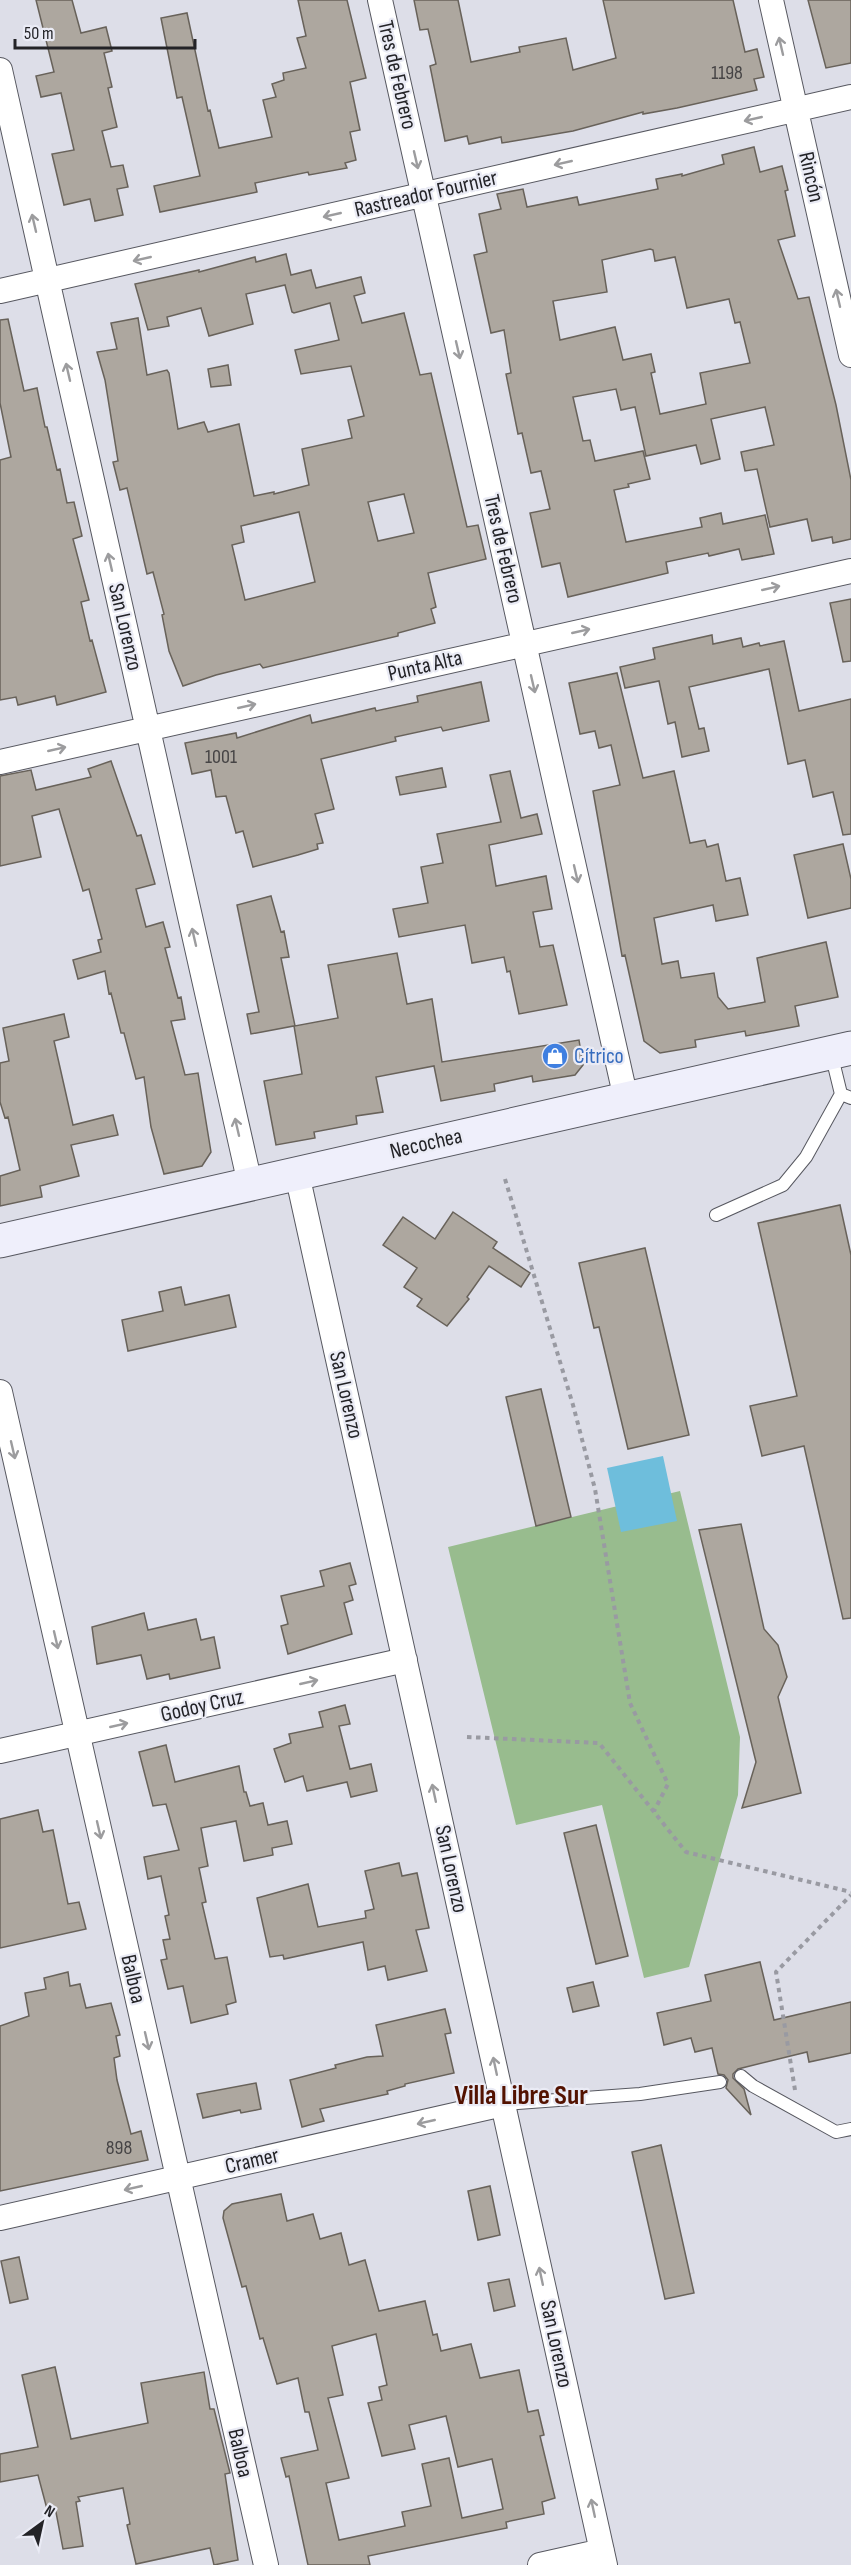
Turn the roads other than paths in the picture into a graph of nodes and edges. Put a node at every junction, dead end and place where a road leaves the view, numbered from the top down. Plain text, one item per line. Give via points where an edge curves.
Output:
1 (380, 0) edge
2 (771, 0) edge
3 (0, 70) edge
4 (851, 97) edge
5 (796, 109) junction
6 (424, 195) junction
7 (47, 280) junction
8 (0, 291) edge
9 (851, 355) edge
10 (851, 571) edge
11 (524, 644) junction
12 (148, 729) junction
13 (0, 762) edge
14 (841, 1050) edge
15 (846, 1096) edge
16 (626, 1099) junction
17 (297, 1174) junction
18 (250, 1184) junction
19 (716, 1215) dead end
20 (0, 1241) edge
21 (0, 1392) edge
22 (405, 1660) junction
23 (77, 1734) junction
24 (0, 1751) edge
25 (741, 2076) dead end
26 (720, 2082) dead end
27 (503, 2104) junction
28 (851, 2129) edge
29 (178, 2178) junction
30 (0, 2218) edge
31 (604, 2558) edge
32 (266, 2565) edge
33 (540, 2565) edge

1 -> 6 street, Tres de Febrero
5 -> 2 street, Rincón
7 -> 3 street, San Lorenzo
4 - 5 street, Rastreador Fournier
5 -> 6 street, Rastreador Fournier
9 -> 5 street, Rincón
6 -> 7 street, Rastreador Fournier
6 -> 11 street, Tres de Febrero
7 - 8 street, Rastreador Fournier
12 -> 7 street, San Lorenzo
11 -> 10 street, Punta Alta
12 -> 11 street, Punta Alta
11 -> 16 street, Tres de Febrero
13 -> 12 street, Punta Alta
18 -> 12 street, San Lorenzo
14 - 15 lane
14 - 16 main road, Necochea
15 - 19 lane via 783,1185
16 - 17 main road, Necochea
17 - 18 main road, Necochea
17 - 22 street, San Lorenzo
18 - 20 main road, Necochea
21 -> 23 street, Balboa
23 -> 22 street, Godoy Cruz
27 -> 22 street, San Lorenzo
23 - 24 street, Godoy Cruz
23 -> 29 street, Balboa
25 - 28 lane via 836,2132
26 - 27 lane via 640,2094
27 -> 29 street, Cramer
31 -> 27 street, San Lorenzo
29 -> 30 street, Cramer
29 - 32 street, Balboa
31 - 33 street

